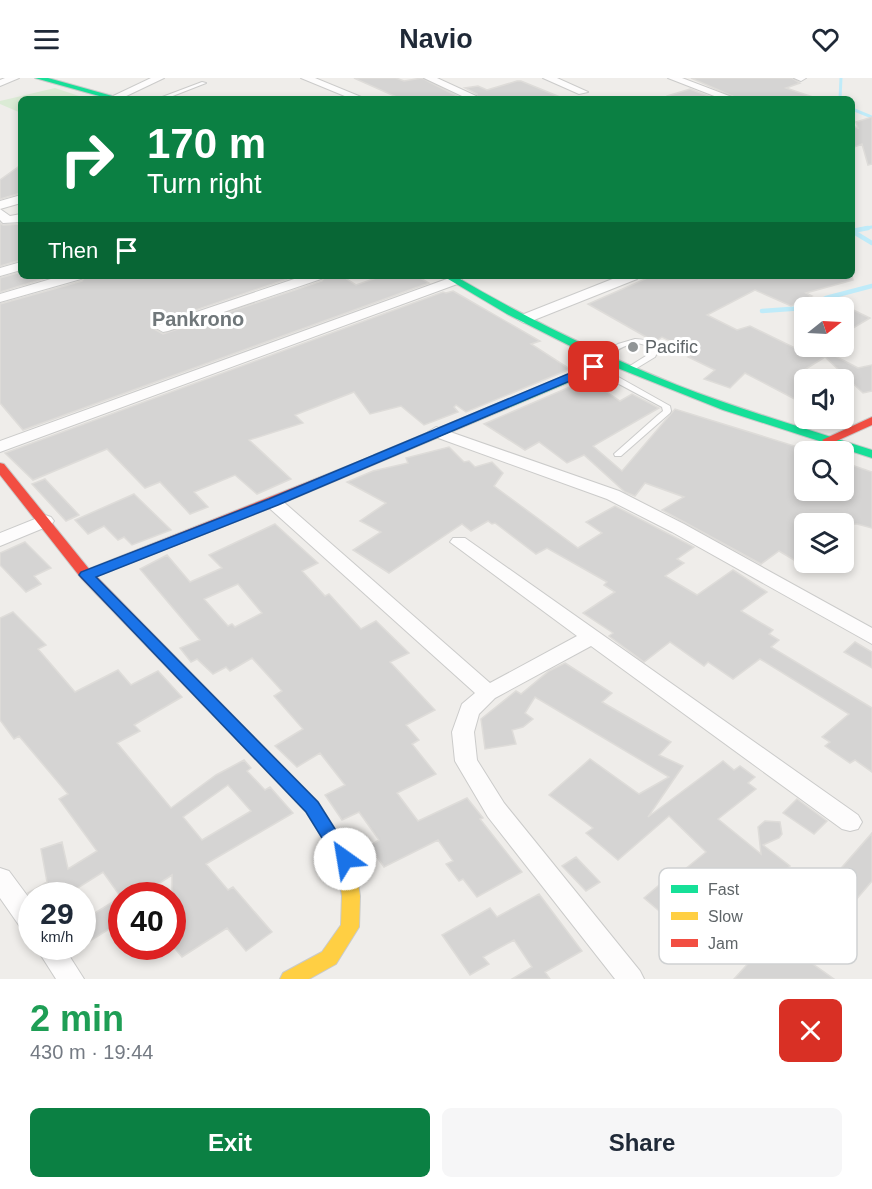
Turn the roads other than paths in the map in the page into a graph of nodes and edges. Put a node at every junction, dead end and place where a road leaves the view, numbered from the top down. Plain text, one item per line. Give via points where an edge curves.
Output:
1 (14, 78) edge
2 (39, 78) edge
3 (159, 78) edge
4 (306, 78) edge
5 (429, 78) edge
6 (548, 78) edge
7 (673, 78) edge
8 (0, 83) edge
9 (204, 83) dead end
10 (583, 92) dead end
11 (108, 96) edge
12 (120, 96) edge
13 (168, 96) edge
14 (353, 96) edge
15 (464, 96) edge
16 (724, 96) edge
17 (18, 200) edge
18 (0, 205) edge
19 (0, 213) edge
20 (18, 218) edge
21 (18, 267) edge
22 (0, 272) edge
23 (66, 279) edge
24 (307, 279) edge
25 (448, 279) edge
26 (453, 279) edge
27 (624, 279) edge
28 (0, 298) edge
29 (524, 319) junction
30 (162, 328) dead end
31 (602, 361) junction
32 (629, 369) junction
33 (872, 421) edge
34 (436, 432) junction
35 (828, 440) junction
36 (0, 447) edge
37 (618, 454) dead end
38 (872, 454) edge
39 (0, 467) edge
40 (273, 502) junction
41 (45, 521) junction
42 (0, 540) edge
43 (459, 542) dead end
44 (86, 575) junction
45 (592, 637) junction
46 (872, 637) edge
47 (488, 693) junction
48 (850, 822) dead end
49 (0, 878) edge
50 (18, 903) edge
51 (58, 960) edge
52 (71, 979) edge
53 (290, 979) edge
54 (631, 979) edge

1 - 8 street
2 - 11 street
3 - 12 street
4 - 14 street
5 - 15 street
6 - 10 street
7 - 16 street
9 - 13 lane
17 - 18 street
19 - 20 street via 7,220
21 - 22 street
23 - 28 street
24 - 30 street
25 - 36 street
26 - 29 street
27 - 29 street
29 - 31 street
31 - 32 street
31 - 32 lane via 629,342 641,342 655,349
31 - 34 street
31 - 37 lane via 666,406 667,411
32 - 35 street
33 - 35 street
34 - 40 street
34 - 46 street via 613,495
35 - 38 street
39 - 41 street
40 - 44 street
40 - 47 street
41 - 42 street
41 - 44 street
43 - 45 street
44 - 53 street via 312,807 345,859 351,896 350,927 329,958
45 - 47 street
45 - 48 street
47 - 54 street via 470,710 463,732 466,761 496,810
49 - 50 street
51 - 52 street

